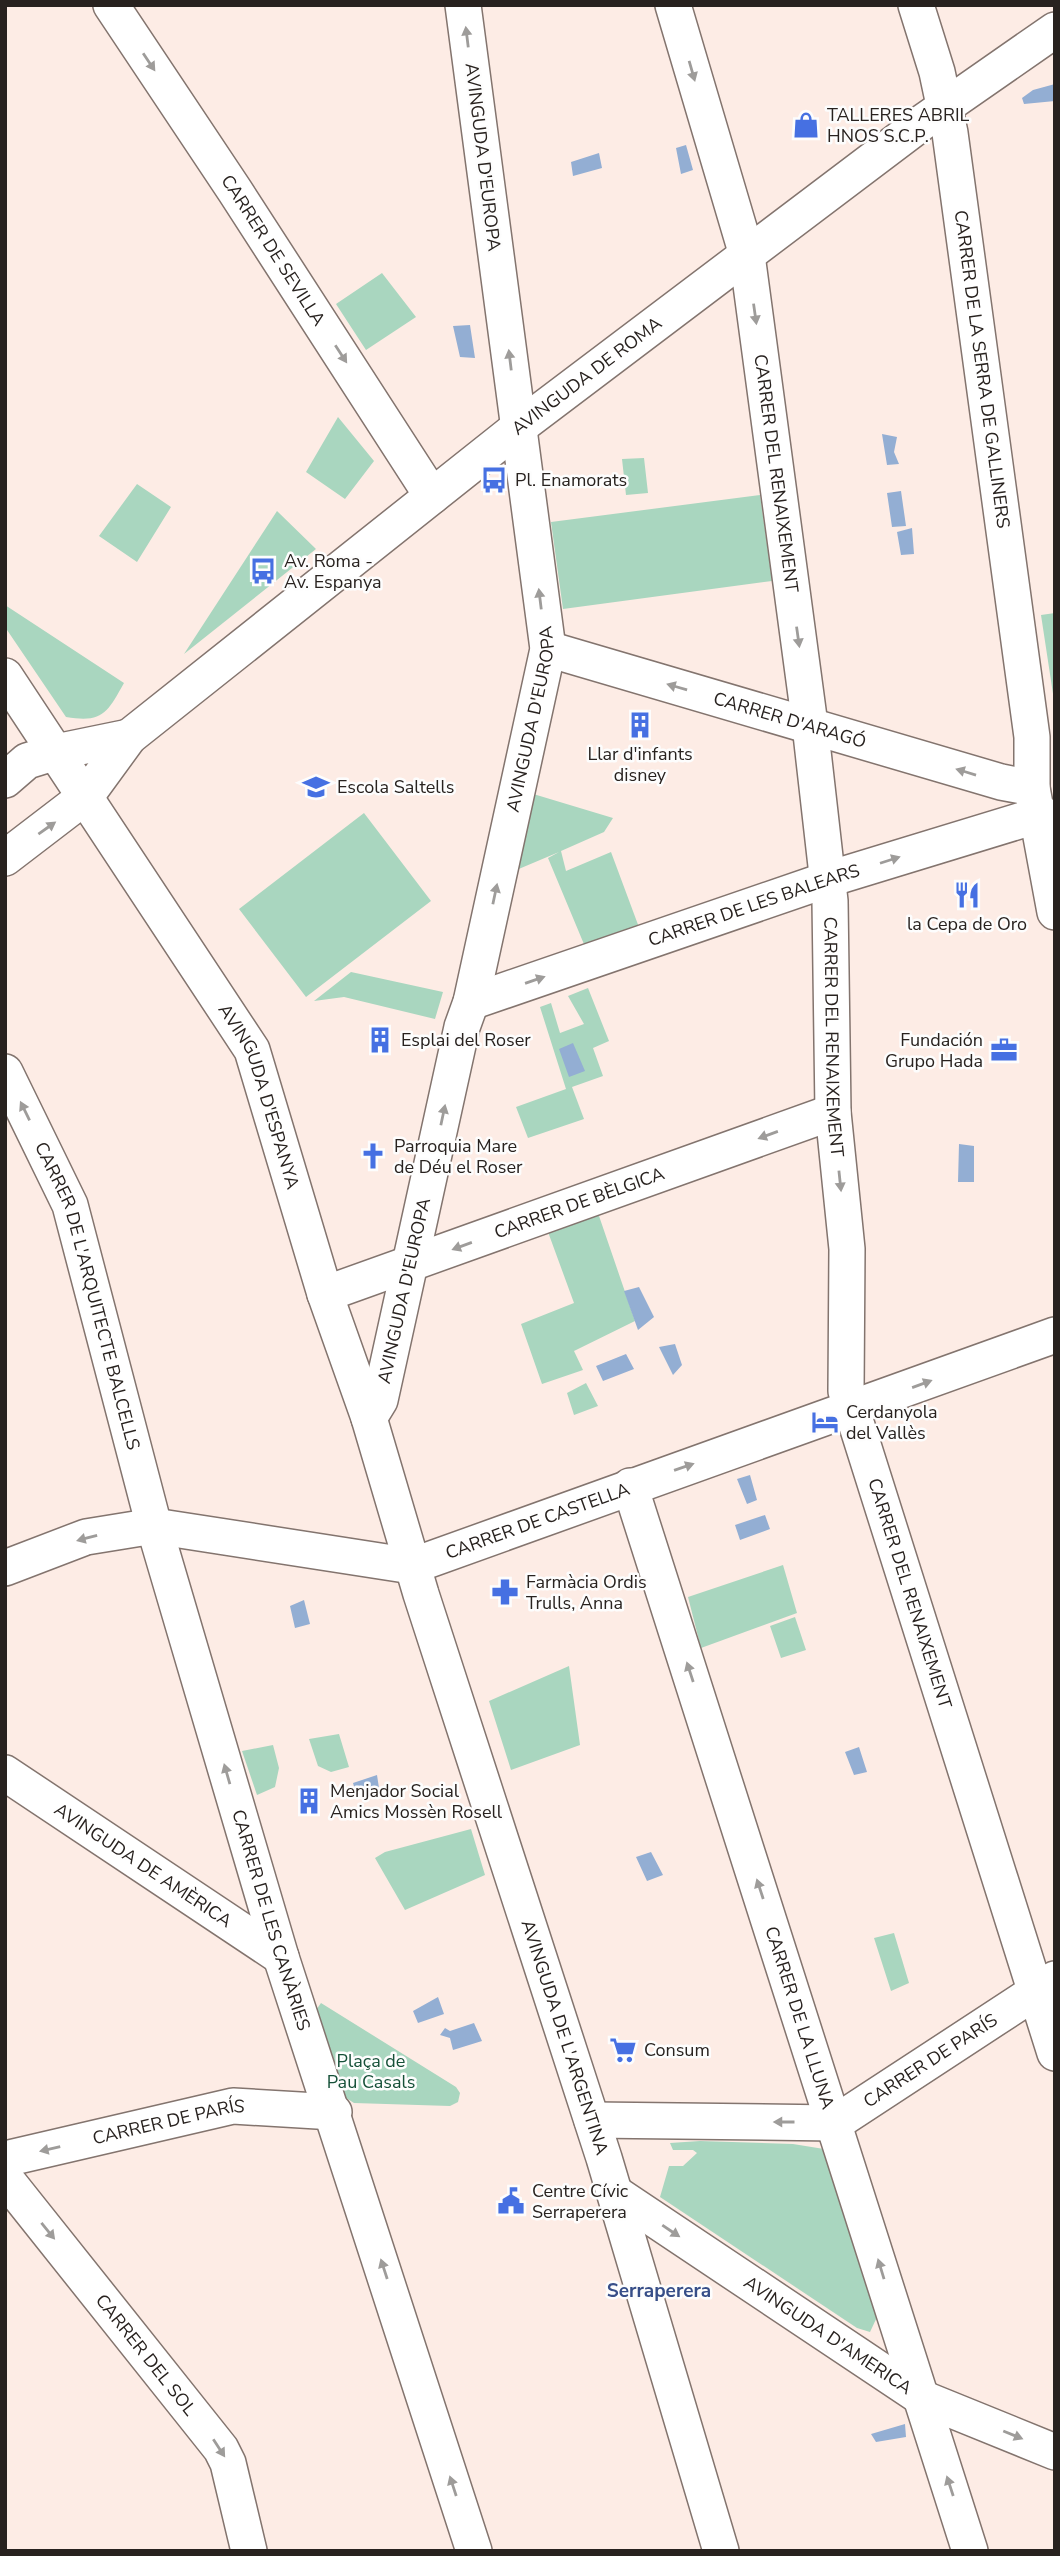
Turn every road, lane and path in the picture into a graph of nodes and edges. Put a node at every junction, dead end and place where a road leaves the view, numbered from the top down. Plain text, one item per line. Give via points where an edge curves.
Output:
1 (111, 5) edge
2 (463, 5) edge
3 (673, 5) edge
4 (916, 5) edge
5 (1055, 30) edge
6 (944, 106) junction
7 (747, 255) junction
8 (519, 427) junction
9 (432, 496) junction
10 (548, 649) junction
11 (5, 676) edge
12 (810, 725) junction
13 (129, 737) junction
14 (56, 752) junction
15 (5, 780) edge
16 (86, 796) junction
17 (1045, 808) edge
18 (5, 858) edge
19 (829, 879) junction
20 (1055, 912) edge
21 (471, 1002) junction
22 (5, 1072) edge
23 (832, 1112) junction
24 (413, 1261) junction
25 (326, 1294) junction
26 (1055, 1335) edge
27 (853, 1409) junction
28 (369, 1418) junction
29 (630, 1486) junction
30 (154, 1526) junction
31 (412, 1566) junction
32 (5, 1568) edge
33 (5, 1773) edge
34 (293, 1959) junction
35 (1045, 1985) edge
36 (1055, 2053) edge
37 (334, 2112) junction
38 (592, 2120) junction
39 (835, 2123) junction
40 (5, 2159) edge
41 (5, 2178) edge
42 (615, 2193) junction
43 (922, 2398) junction
44 (1055, 2452) edge
45 (249, 2551) edge
46 (474, 2551) edge
47 (721, 2551) edge
48 (970, 2551) edge

1 -> 9 street, CARRER DE SEVILLA
8 -> 2 street, AVINGUDA D'EUROPA
3 -> 7 street, CARRER DEL RENAIXEMENT
4 - 6 street, CARRER DE LA SERRA DE GALLINERS
5 - 6 street, AVINGUDA DE ROMA
6 - 7 street, AVINGUDA DE ROMA
6 - 17 street, CARRER DE LA SERRA DE GALLINERS
7 - 8 street, AVINGUDA DE ROMA
7 -> 12 street, CARRER DEL RENAIXEMENT
8 - 9 street, AVINGUDA DE ROMA
10 -> 8 street, AVINGUDA D'EUROPA
9 - 13 street, AVINGUDA DE ROMA
12 -> 10 street, CARRER D'ARAGÓ
21 -> 10 street, AVINGUDA D'EUROPA
11 - 14 street, AVINGUDA D'ESPANYA
17 -> 12 street, CARRER D'ARAGÓ via 1001,782
12 - 19 street, CARRER DEL RENAIXEMENT
13 - 14 street, AVINGUDA DE ROMA
13 - 16 street, AVINGUDA DE ROMA
14 - 15 street, AVINGUDA DE ROMA via 27,761
14 - 16 street, AVINGUDA D'ESPANYA
18 -> 16 street, AVINGUDA DE ROMA
16 - 25 street, AVINGUDA D'ESPANYA via 252,1050
19 -> 17 street, CARRER DE LES BALEARS
17 - 20 street, CARRER DE LA SERRA DE GALLINERS
21 -> 19 street, CARRER DE LES BALEARS
19 - 23 street, CARRER DEL RENAIXEMENT
24 -> 21 street, AVINGUDA D'EUROPA via 461,1027
30 -> 22 street, CARRER DE L'ARQUITECTE BALCELLS via 70,1205
23 -> 24 street, CARRER DE BÈLGICA
23 -> 27 street, CARRER DEL RENAIXEMENT via 847,1250 846,1391
24 - 25 street, CARRER DE BÈLGICA
24 - 28 street, AVINGUDA D'EUROPA via 380,1400
25 - 28 street, AVINGUDA D'ESPANYA
27 -> 26 street, CARRER DE CASTELLA
29 -> 27 street, CARRER DE CASTELLA
27 - 35 street, CARRER DEL RENAIXEMENT
28 - 31 street, AVINGUDA D'ESPANYA
29 - 31 street, CARRER DE CASTELLA
39 -> 29 street, CARRER DE LA LLUNA
30 - 31 street, CARRER DE CASTELLA
30 -> 32 street, CARRER DE CASTELLA via 86,1537
34 -> 30 street, CARRER DE LES CANÀRIES
31 - 38 street, AVINGUDA DE L'ARGENTINA
33 - 34 street, AVINGUDA DE AMÈRICA
34 - 37 street, CARRER DE LES CANÀRIES
35 - 36 street, CARRER DEL RENAIXEMENT
35 - 39 street, CARRER DE PARÍS
37 -> 40 street, CARRER DE PARÍS via 233,2106
46 -> 37 street, CARRER DE LES CANÀRIES
39 -> 38 street
38 - 42 street, AVINGUDA DE L'ARGENTINA
43 -> 39 street, CARRER DE LA LLUNA
41 -> 45 street, CARRER DEL SOL via 221,2449
42 -> 43 street, AVINGUDA D'AMERICA
42 - 47 street, AVINGUDA DE L'ARGENTINA
43 -> 44 street, AVINGUDA D'AMERICA
48 -> 43 street, CARRER DE LA LLUNA

